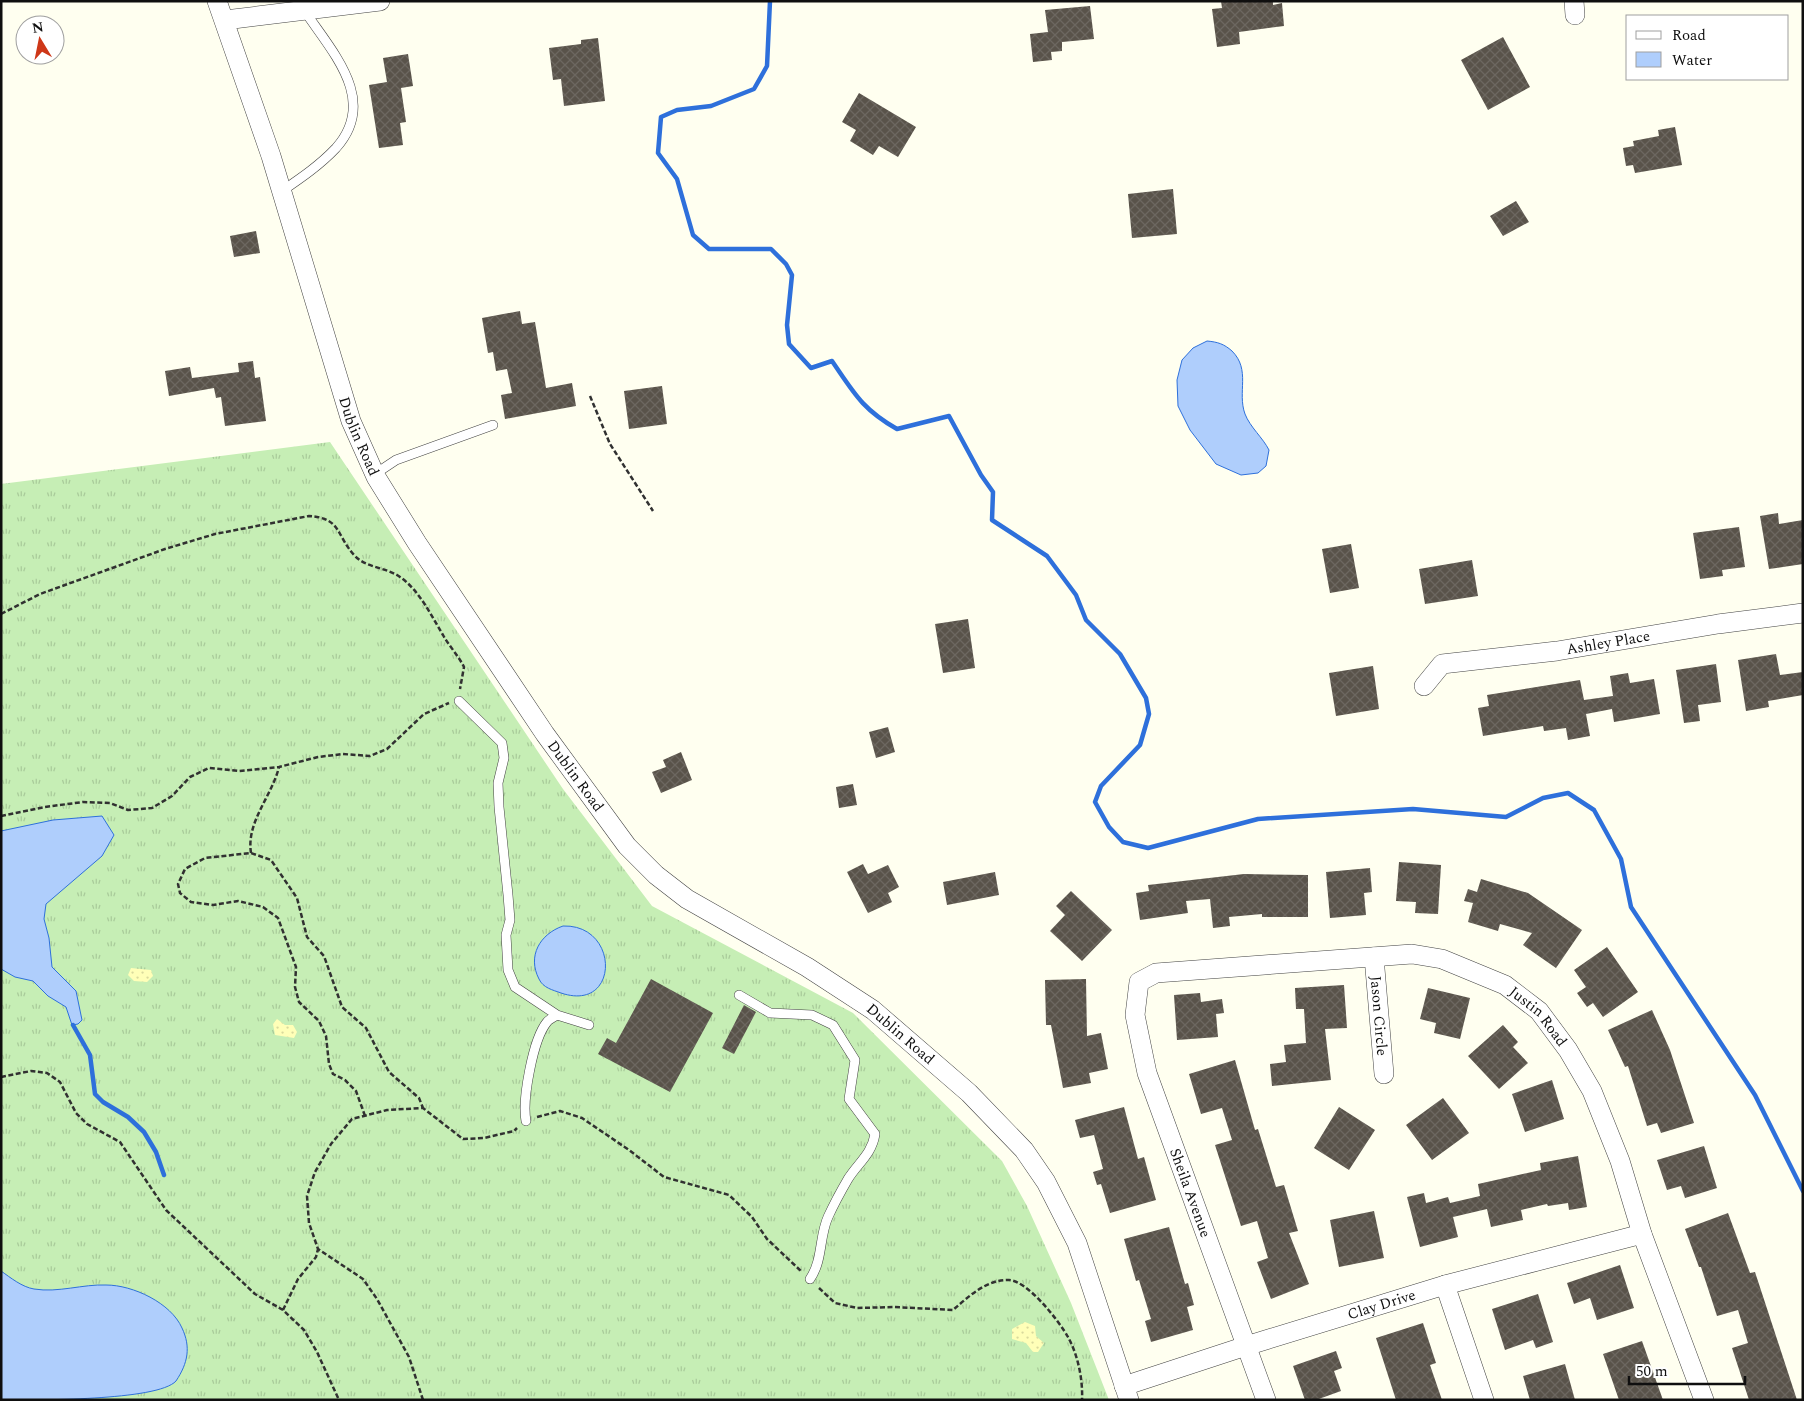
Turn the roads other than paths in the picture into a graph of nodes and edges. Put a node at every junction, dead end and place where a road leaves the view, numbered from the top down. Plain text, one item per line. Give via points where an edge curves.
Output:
1 (217, 1) edge
2 (380, 1) edge
3 (304, 10) junction
4 (225, 20) junction
5 (282, 191) junction
6 (493, 425) dead end
7 (375, 474) junction
8 (1803, 613) edge
9 (1424, 686) dead end
10 (460, 701) road end
11 (1374, 957) junction
12 (1139, 982) joint
13 (739, 995) dead end
14 (557, 1015) junction
15 (588, 1025) dead end
16 (1384, 1074) dead end
17 (526, 1121) road end
18 (1642, 1234) junction
19 (810, 1280) road end
20 (1445, 1286) junction
21 (1246, 1346) junction
22 (1127, 1393) edge
23 (1266, 1400) edge
24 (1484, 1400) edge
25 (1704, 1400) edge

1 - 4 street, Dublin Road
2 - 3 street
3 - 4 street
3 - 5 lane via 338,59 354,99 354,115 337,147
4 - 5 street, Dublin Road
5 - 7 street, Dublin Road via 343,400
6 - 7 lane via 396,460
7 - 22 street, Dublin Road via 417,543 545,734 627,846 656,875 687,899 813,971 873,1010 969,1093 1024,1150 1050,1189 1077,1243
8 - 9 street, Ashley Place via 1557,651 1442,664
10 - 14 lane via 502,743 504,758 498,783 510,920 506,934 508,970 514,987
11 - 12 street, Justin Road via 1156,973
11 - 16 street, Jason Circle
11 - 18 street, Justin Road via 1412,954 1442,959 1505,985 1539,1011 1568,1050 1592,1091 1620,1161
12 - 21 street, Sheila Avenue via 1135,1015 1147,1073
13 - 19 lane via 770,1013 812,1015 833,1025 855,1060 849,1099 874,1134 874,1144 849,1178 827,1218 816,1270
14 - 15 lane
14 - 17 lane via 547,1021 538,1041 524,1108
18 - 20 street, Clay Drive
18 - 25 street, Justin Road
20 - 21 street, Clay Drive
20 - 24 street
21 - 22 street, Clay Drive
21 - 23 street, Sheila Avenue

